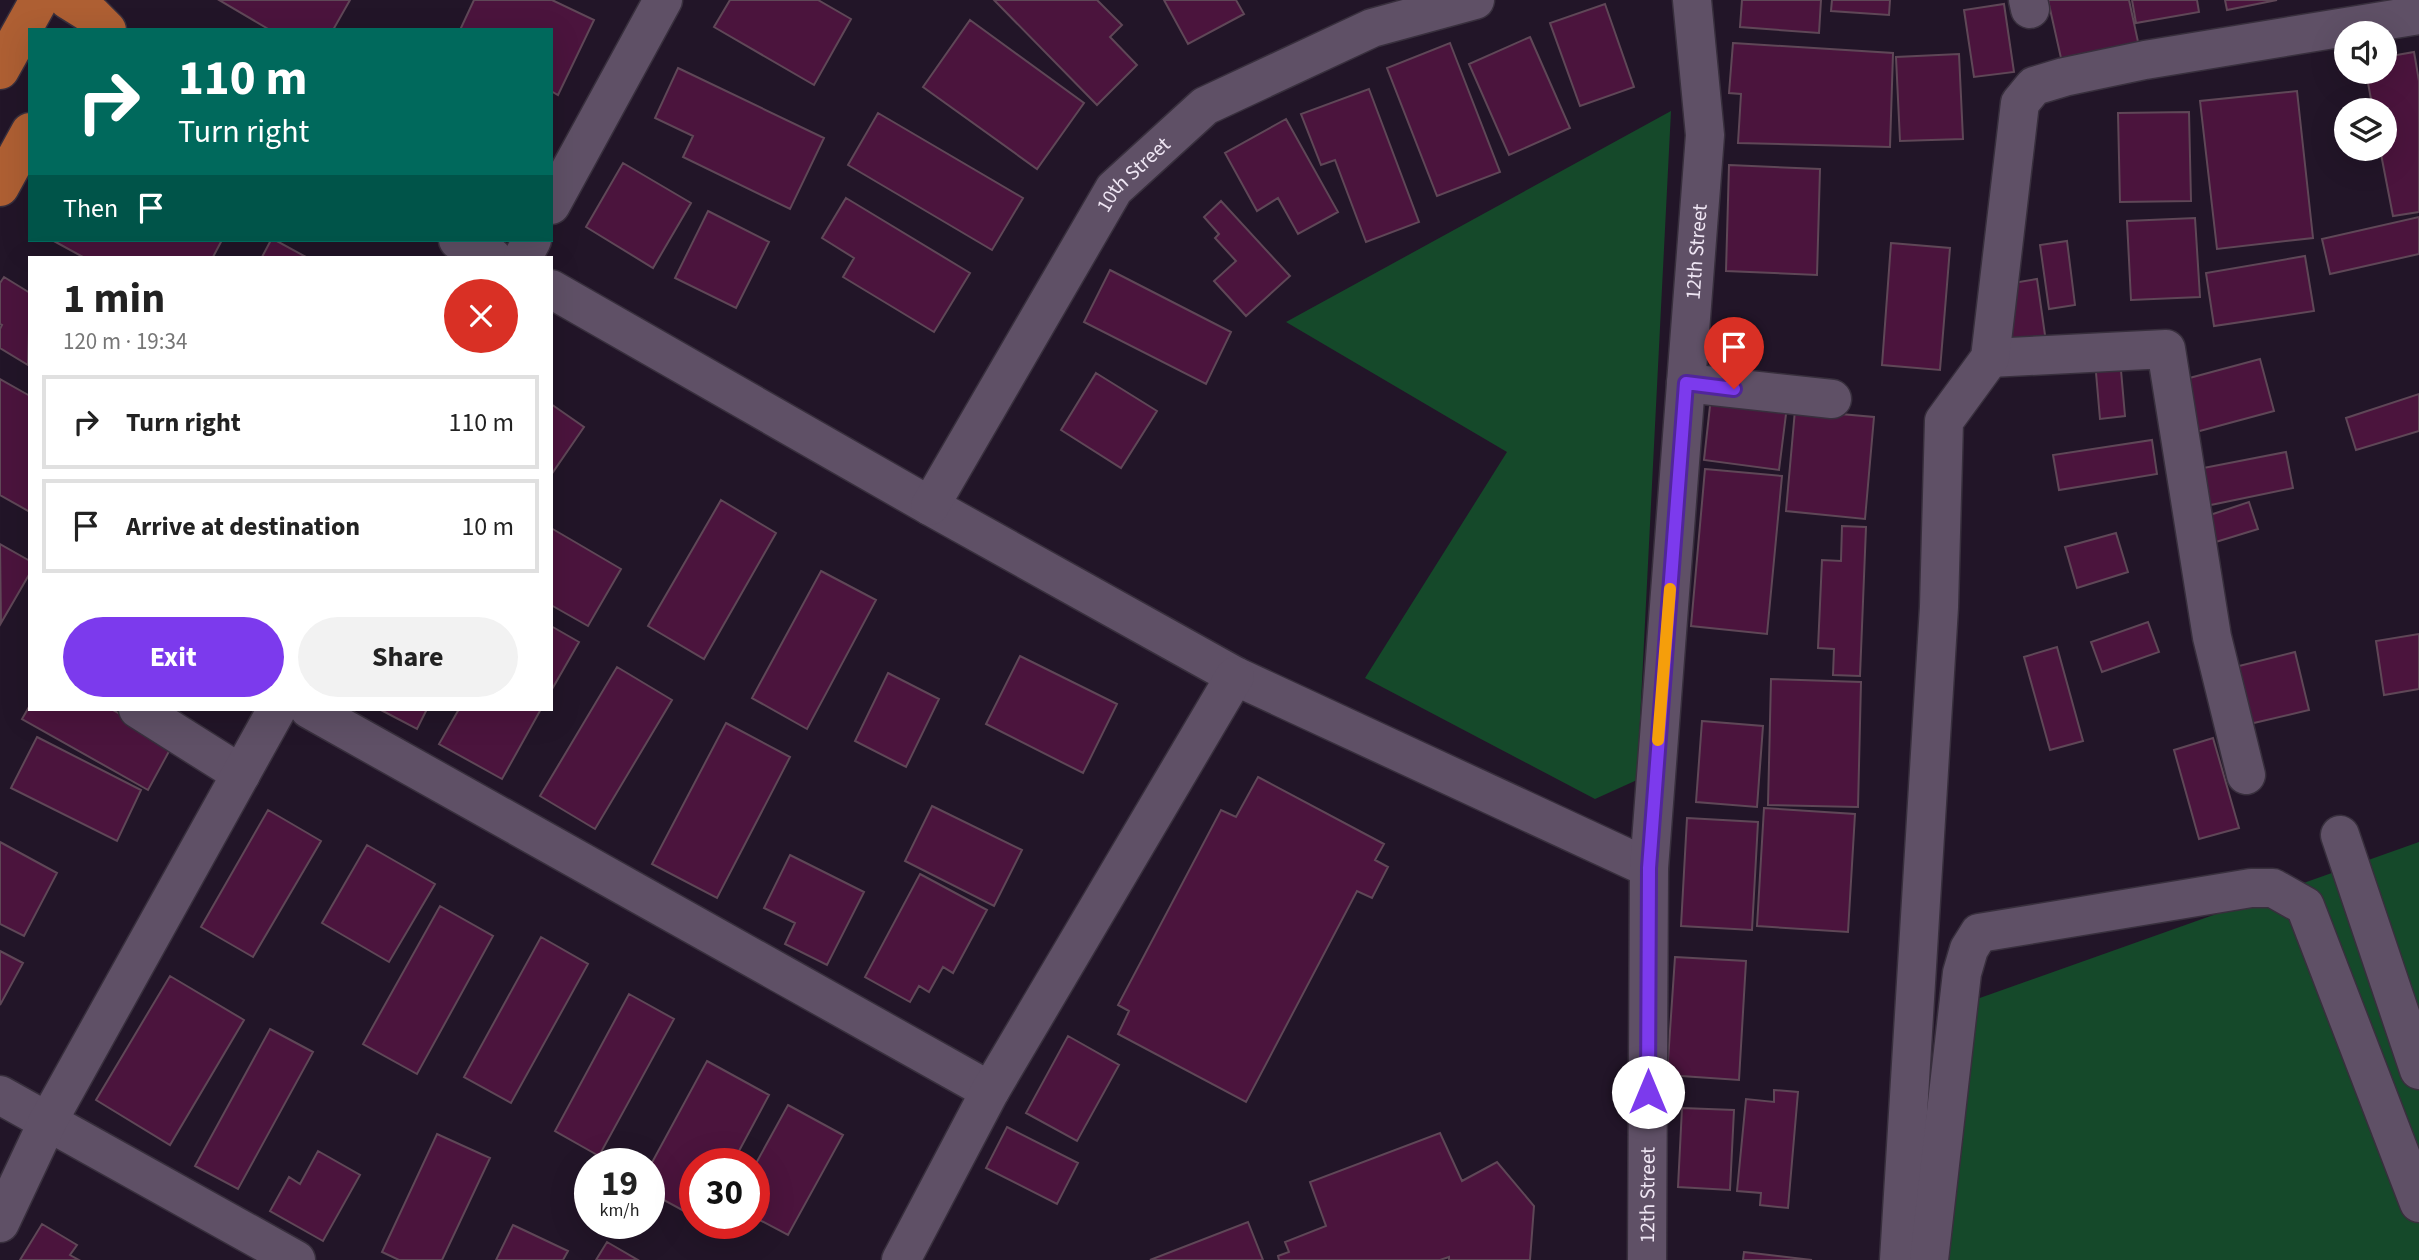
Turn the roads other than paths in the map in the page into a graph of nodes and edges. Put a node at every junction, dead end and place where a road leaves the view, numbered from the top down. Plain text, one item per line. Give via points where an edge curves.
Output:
1 (38, 0) edge
2 (663, 0) edge
3 (1475, 0) edge
4 (1692, 0) edge
5 (2419, 15) edge
6 (16, 34) edge
7 (0, 70) edge
8 (28, 136) edge
9 (0, 187) edge
10 (553, 201) edge
11 (462, 242) edge
12 (490, 256) edge
13 (553, 290) edge
14 (1990, 358) junction
15 (1686, 383) junction
16 (1832, 399) dead end
17 (930, 506) junction
18 (1235, 676) junction
19 (141, 711) edge
20 (276, 711) edge
21 (313, 711) edge
22 (241, 774) junction
23 (2246, 775) dead end
24 (2340, 835) dead end
25 (1649, 868) junction
26 (2419, 1070) edge
27 (990, 1091) junction
28 (0, 1095) edge
29 (48, 1121) junction
30 (2419, 1203) edge
31 (0, 1223) edge
32 (296, 1260) edge
33 (901, 1260) edge
34 (1647, 1260) edge
35 (1899, 1260) edge
36 (1929, 1260) edge

1 - 6 main road
2 - 10 street
3 - 17 street, 10th Street via 1372,28 1205,106 1114,189
4 - 15 street, 12th Street via 1705,135
5 - 14 street via 2145,60 2034,86 2020,103
6 - 7 main road
8 - 9 main road
11 - 12 street
13 - 17 street
14 - 23 street via 2166,349 2212,636
14 - 35 street via 1944,421 1939,607
15 - 16 street
15 - 25 street, 12th Street
17 - 18 street
18 - 25 street
18 - 27 street
19 - 22 street
20 - 22 street
21 - 27 street
22 - 29 street
24 - 26 street
25 - 34 street, 12th Street
27 - 33 street
28 - 29 street
29 - 31 street
29 - 32 street
30 - 36 street via 2305,906 2273,888 2251,888 1979,933 1962,973

